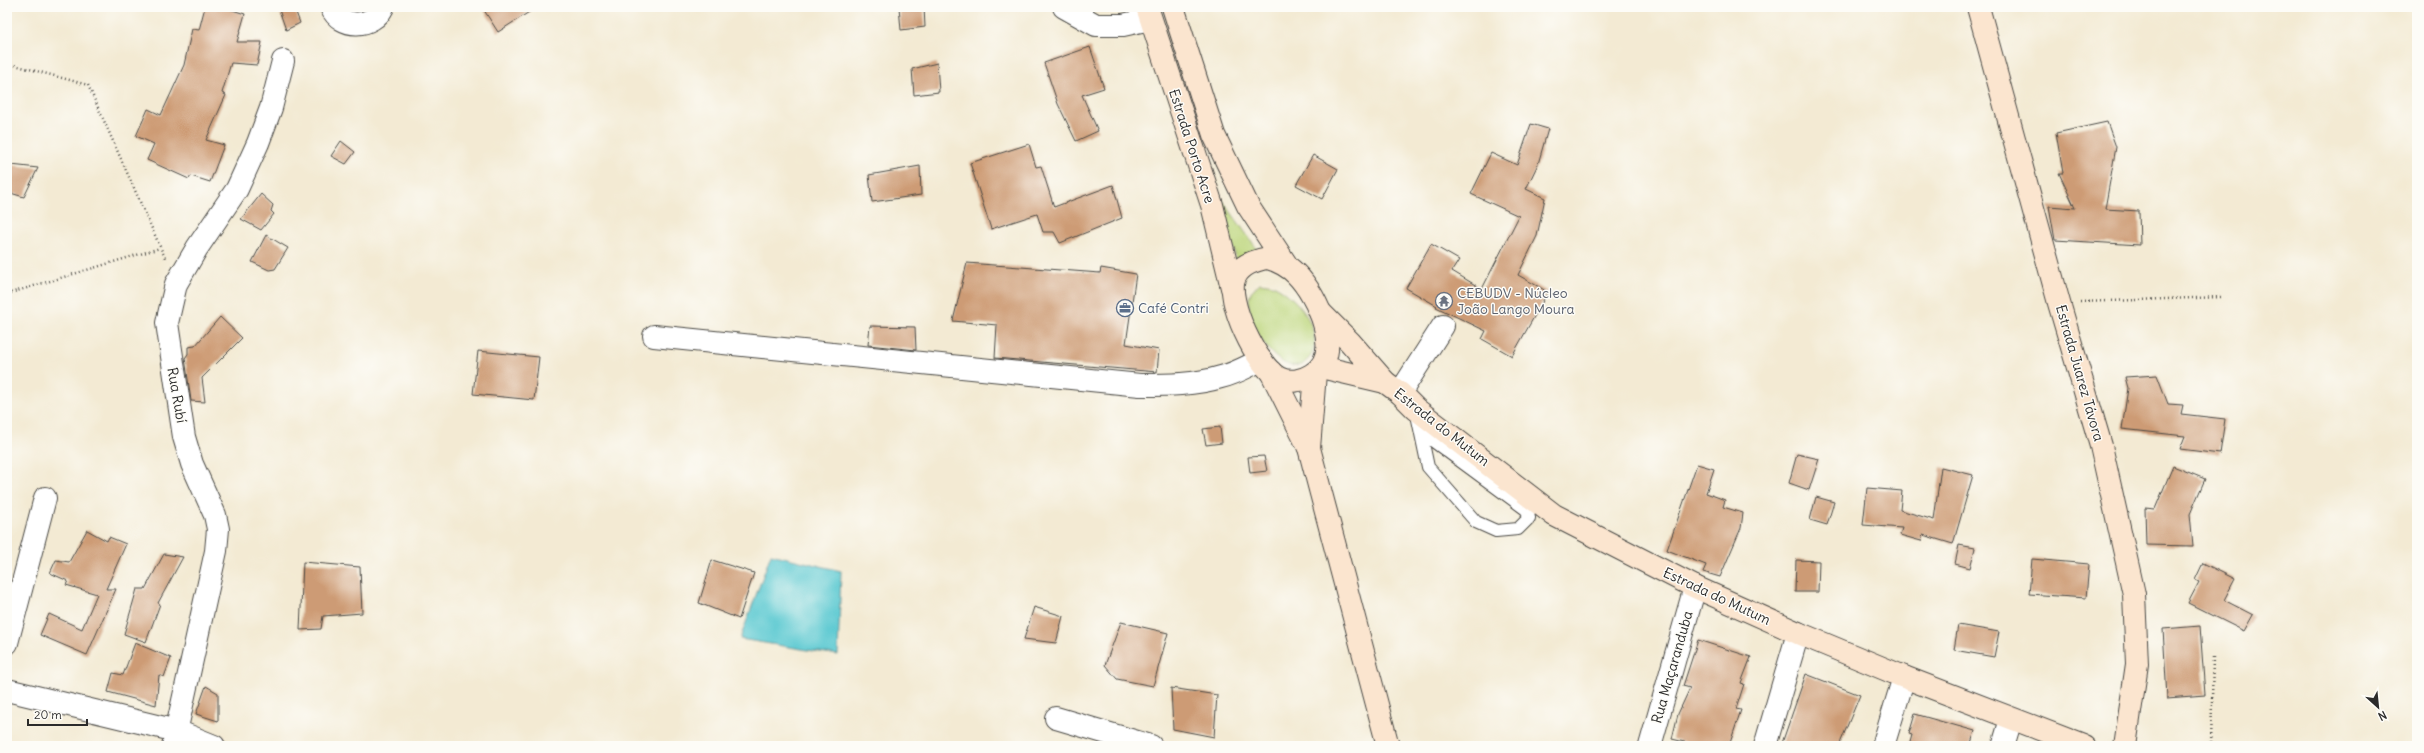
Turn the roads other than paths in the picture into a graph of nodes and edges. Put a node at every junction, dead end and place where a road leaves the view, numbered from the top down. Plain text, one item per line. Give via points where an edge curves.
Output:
1 (331, 7) edge
2 (383, 7) edge
3 (1064, 7) edge
4 (1173, 7) edge
5 (1978, 7) edge
6 (1148, 13) edge
7 (283, 61) dead end
8 (1288, 267) junction
9 (1232, 288) junction
10 (1320, 312) junction
11 (1443, 326) dead end
12 (654, 336) dead end
13 (1266, 366) junction
14 (1318, 370) junction
15 (1393, 388) junction
16 (1416, 409) junction
17 (1421, 432) junction
18 (1309, 448) junction
19 (45, 498) dead end
20 (1695, 587) junction
21 (1798, 633) junction
22 (7, 643) edge
23 (1904, 677) junction
24 (7, 690) edge
25 (1056, 718) dead end
26 (2011, 719) junction
27 (175, 738) edge
28 (214, 746) edge
29 (1151, 746) edge
30 (1388, 746) edge
31 (1650, 746) edge
32 (1764, 746) edge
33 (1882, 746) edge
34 (2003, 746) edge
35 (2084, 746) edge
36 (2125, 746) edge

1 - 2 street via 341,19 354,24 368,22 379,14
3 - 6 street via 1096,25 1123,25
4 - 8 street, Estrada Porto Acre via 1214,135 1248,206
5 - 36 street, Estrada Juarez Távora via 2059,303 2102,446 2134,594 2137,664
6 - 9 street, Estrada Porto Acre via 1212,205
7 - 27 street, Rua Rubí via 271,108 237,189 176,284 167,323 184,437 192,464 215,515 218,529 216,551
8 - 9 street via 1268,258 1255,260 1244,266 1235,276
8 - 10 street via 1310,292
9 - 13 street via 1236,308 1248,337
10 - 14 street via 1328,344 1326,359
10 - 15 street, Estrada do Mutum
11 - 15 street
12 - 13 street via 1140,385 1202,382
13 - 14 street via 1278,378 1295,381
13 - 18 street
14 - 15 street, Estrada do Mutum
14 - 18 street
15 - 16 street, Estrada do Mutum
16 - 17 lane
16 - 20 street, Estrada do Mutum via 1554,515
17 - 17 lane via 1428,467 1476,522 1496,531 1518,529 1529,518 1526,510
18 - 30 street
19 - 22 street
20 - 21 street, Estrada do Mutum
20 - 31 street, Rua Maçaranduba
21 - 23 street, Estrada do Mutum
21 - 32 street
23 - 26 street, Estrada do Mutum
23 - 33 street
24 - 27 street
25 - 29 street
26 - 34 street
26 - 35 street, Estrada do Mutum
27 - 28 street

